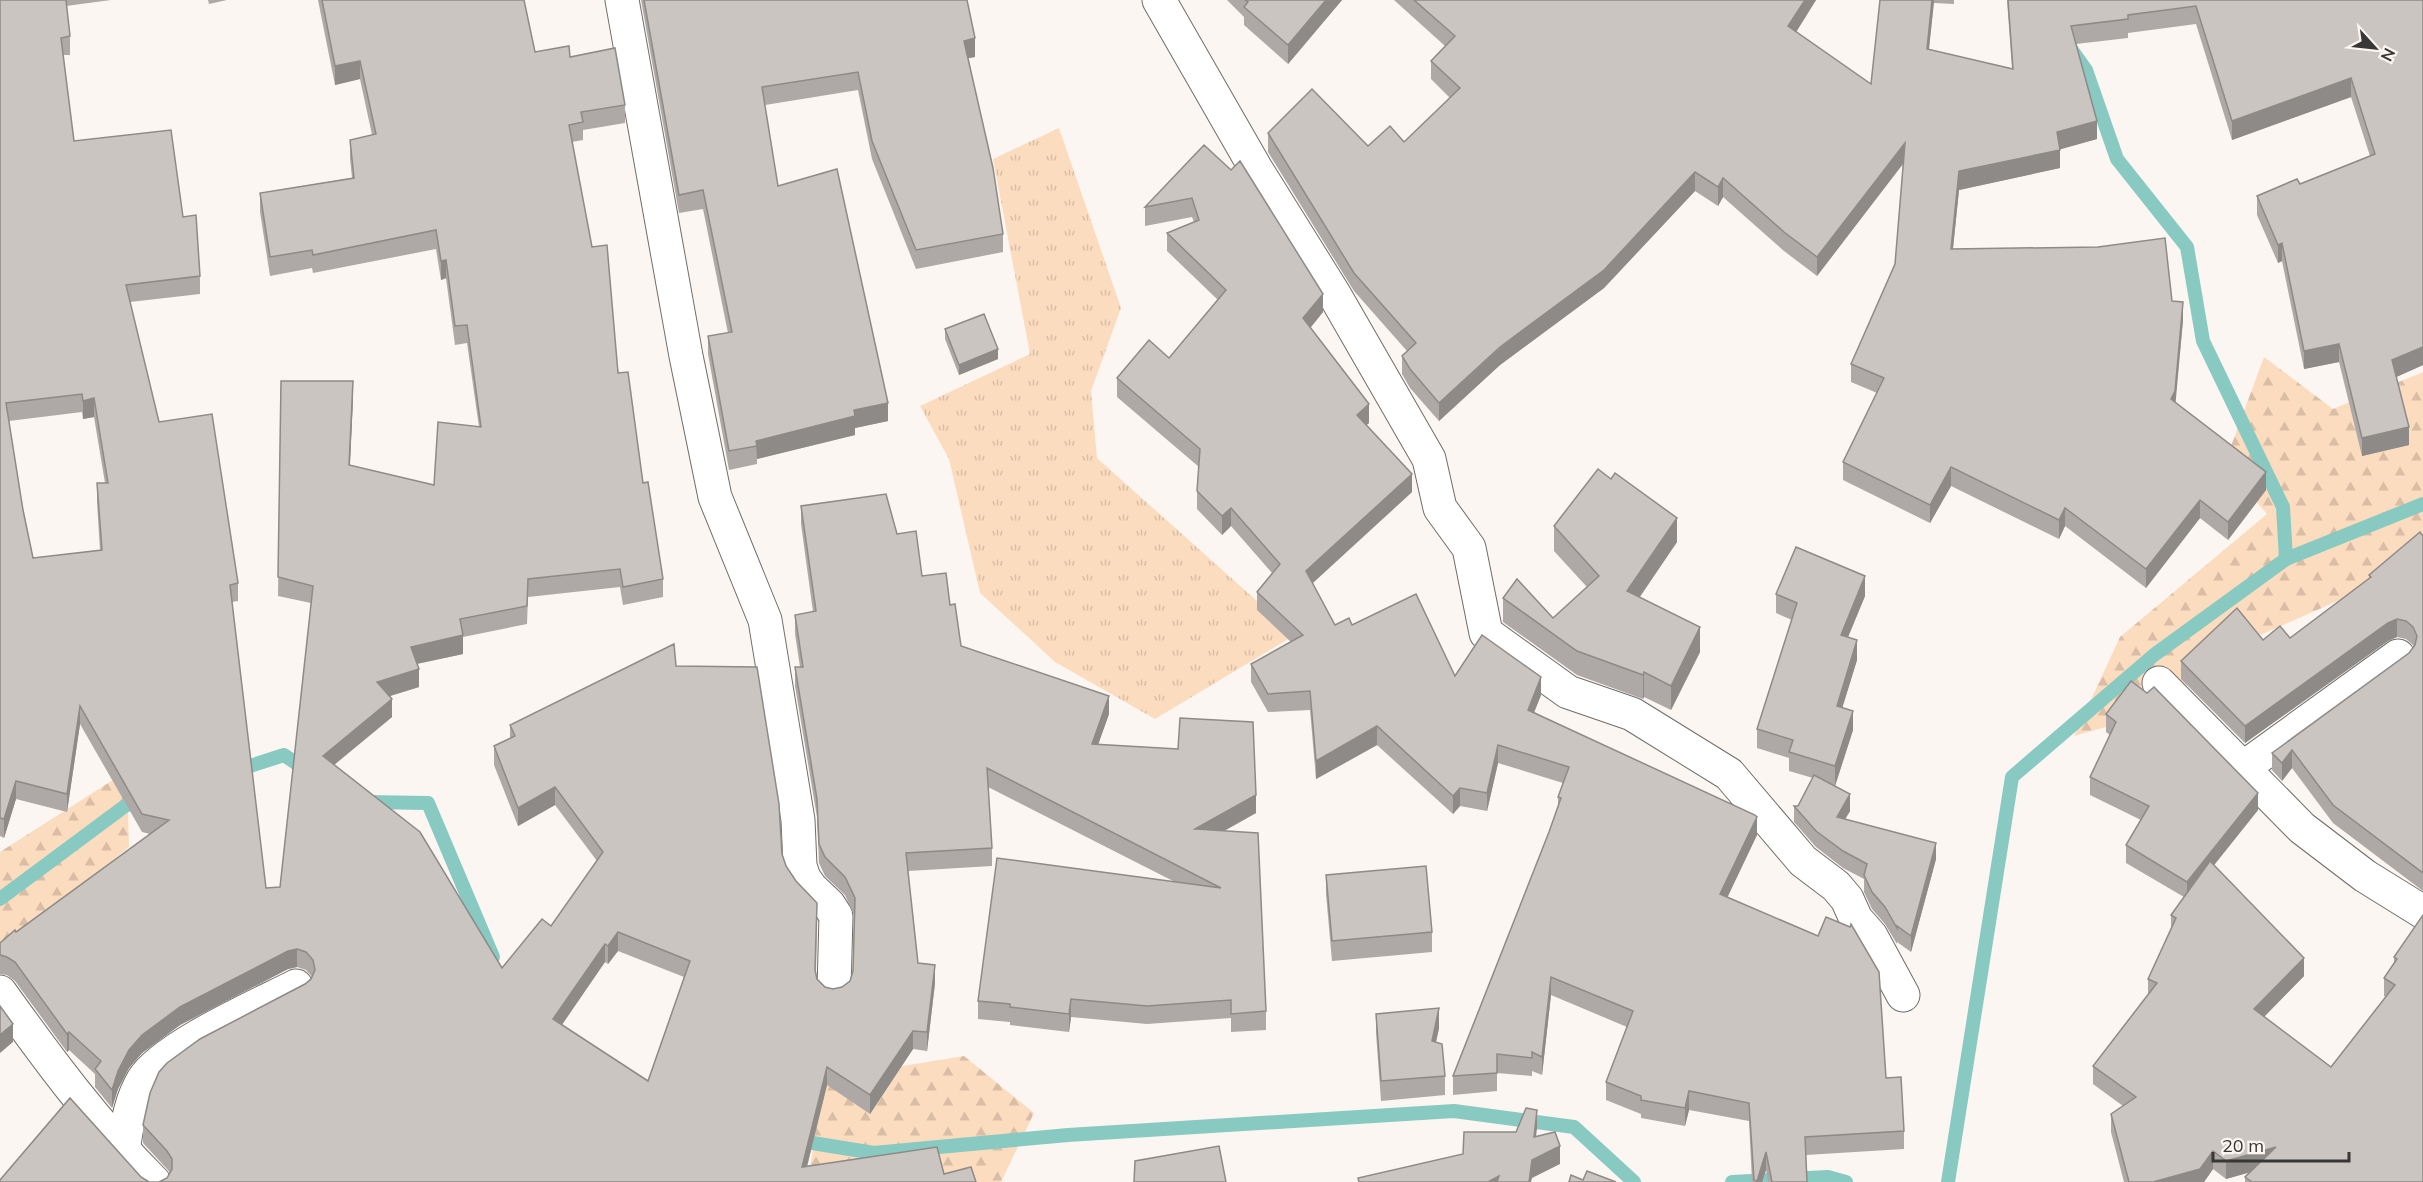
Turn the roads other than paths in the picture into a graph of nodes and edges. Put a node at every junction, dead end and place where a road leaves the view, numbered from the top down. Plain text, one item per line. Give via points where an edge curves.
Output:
1 (622, 0) edge
2 (1159, 0) edge
3 (2398, 656) dead end
4 (2159, 683) dead end
5 (2242, 768) junction
6 (2423, 912) edge
7 (296, 986) edge
8 (834, 990) edge
9 (0, 992) edge
10 (1903, 995) dead end
11 (123, 1150) junction
12 (154, 1182) edge

1 - 8 street via 715,497 765,620 798,820 800,866 811,888 836,916
2 - 10 street via 1429,459 1440,508 1469,548 1486,633 1568,692 1632,714 1729,774 1803,861 1847,899
3 - 5 street
4 - 5 street
5 - 6 street via 2302,828 2365,876
7 - 11 street via 215,1027 155,1064 129,1110
9 - 11 street
11 - 12 street

